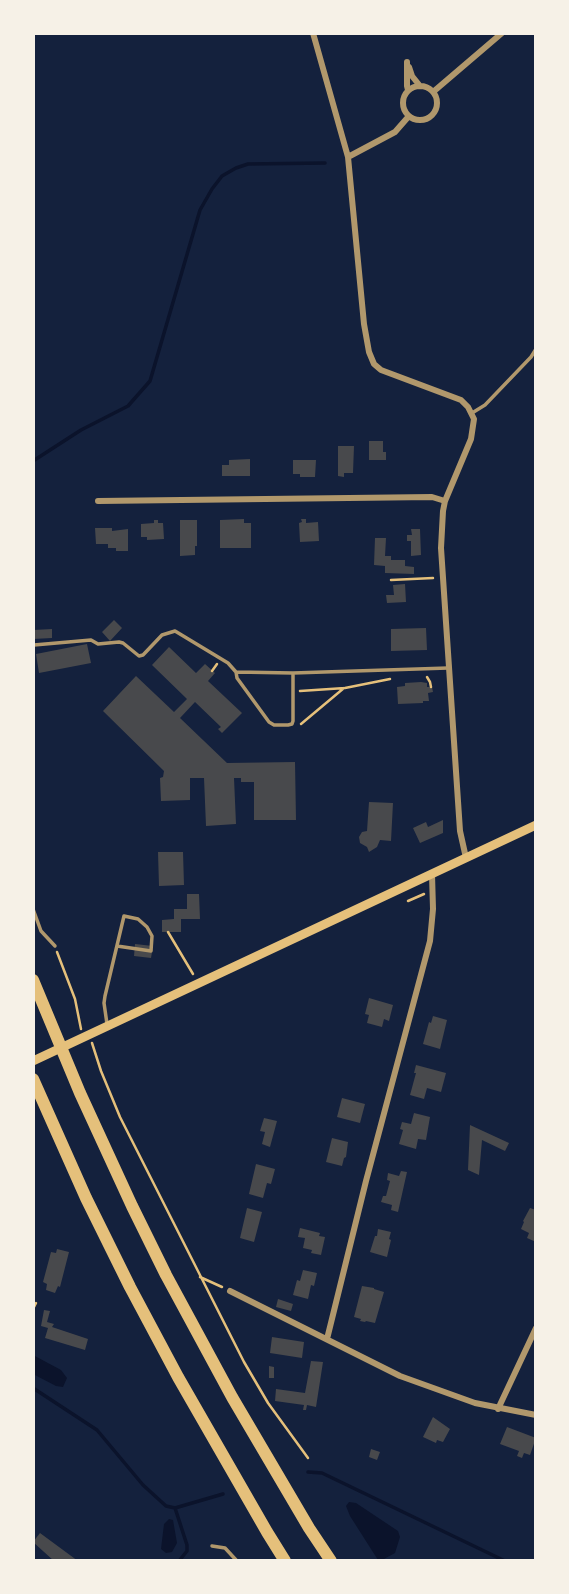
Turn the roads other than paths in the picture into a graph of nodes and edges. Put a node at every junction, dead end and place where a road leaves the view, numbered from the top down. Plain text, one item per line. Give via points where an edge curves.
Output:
1 (313, 33) edge
2 (502, 33) edge
3 (420, 86) junction
4 (408, 90) junction
5 (433, 92) junction
6 (409, 116) junction
7 (348, 157) junction
8 (536, 349) edge
9 (472, 413) junction
10 (98, 501) dead end
11 (445, 501) junction
12 (34, 645) edge
13 (450, 667) junction
14 (236, 672) junction
15 (293, 673) junction
16 (536, 825) edge
17 (466, 858) junction
18 (432, 874) junction
19 (33, 909) edge
20 (55, 946) road end
21 (117, 946) junction
22 (33, 980) edge
23 (108, 1026) junction
24 (33, 1061) edge
25 (33, 1079) edge
26 (230, 1291) road end
27 (536, 1328) edge
28 (327, 1339) junction
29 (498, 1409) junction
30 (536, 1415) edge
31 (212, 1546) dead end
32 (237, 1561) edge
33 (285, 1561) edge
34 (331, 1561) edge

1 - 7 street
2 - 5 street
3 - 4 street
3 - 4 street via 407,62
3 - 5 street
4 - 6 street via 403,104
5 - 6 street via 437,107 431,116 422,120
6 - 7 street via 395,132
7 - 9 street via 364,324 374,364 461,400
8 - 9 lane via 485,405
9 - 11 street via 471,439
10 - 11 street via 432,497
11 - 13 street via 441,548
12 - 14 lane via 119,642 139,656 162,635 175,631 229,663
13 - 15 lane
13 - 17 street via 460,831
14 - 15 lane
14 - 15 lane via 274,725 292,724
16 - 17 main road
17 - 18 main road
18 - 23 main road
18 - 28 street via 430,942
19 - 20 lane via 41,931
21 - 21 lane via 124,916 138,919 152,936 151,951
21 - 23 lane via 104,1003
22 - 34 highway via 132,1206 232,1397
23 - 24 main road
25 - 33 highway via 91,1209 166,1354
26 - 28 street
27 - 29 street
28 - 29 street via 400,1376
29 - 30 street
31 - 32 lane via 225,1548

